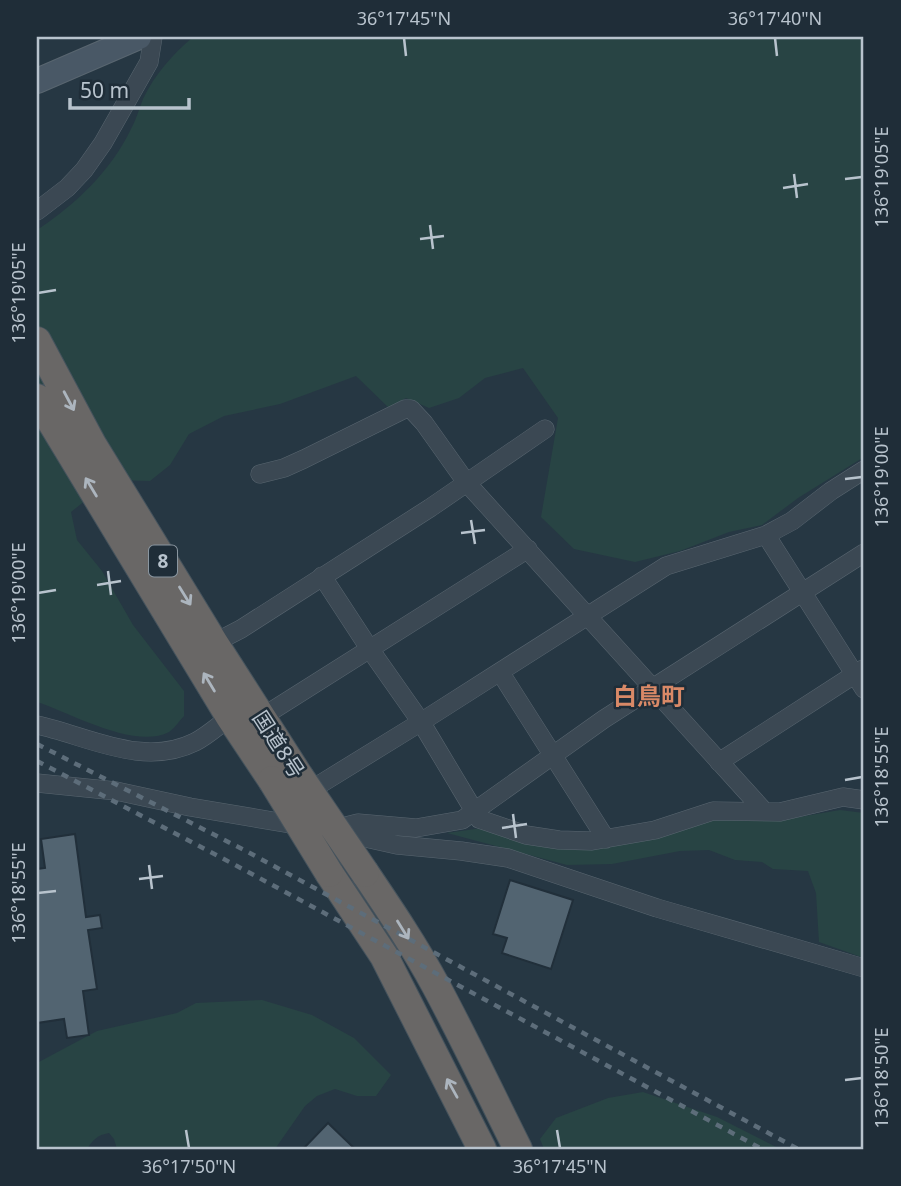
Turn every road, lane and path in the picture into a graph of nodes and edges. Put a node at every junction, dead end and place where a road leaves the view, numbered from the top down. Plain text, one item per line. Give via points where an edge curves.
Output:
1 (139, 37) edge
2 (153, 37) edge
3 (37, 81) edge
4 (37, 211) edge
5 (37, 341) edge
6 (37, 398) edge
7 (545, 429) dead end
8 (864, 470) edge
9 (260, 474) dead end
10 (466, 482) junction
11 (766, 534) junction
12 (528, 549) junction
13 (864, 553) edge
14 (322, 576) junction
15 (804, 592) junction
16 (587, 616) junction
17 (214, 643) junction
18 (369, 648) junction
19 (500, 673) junction
20 (861, 677) edge
21 (652, 689) junction
22 (230, 717) junction
23 (262, 718) junction
24 (421, 722) junction
25 (37, 724) edge
26 (554, 755) junction
27 (719, 762) junction
28 (293, 782) junction
29 (37, 783) edge
30 (864, 800) edge
31 (474, 810) junction
32 (764, 811) junction
33 (331, 830) junction
34 (606, 839) junction
35 (864, 968) edge
36 (482, 1149) edge
37 (518, 1149) edge

1 - 3 main road
2 - 4 street via 149,62 103,143 67,188
5 -> 17 highway, 国道8号 / 8 via 92,444
22 -> 6 highway, 国道8号 / 8
7 - 10 street
8 - 11 street via 792,522
9 - 10 street via 284,468 411,409
10 - 12 street
10 - 14 street
11 - 15 street
11 - 16 street via 666,566
12 - 16 street
12 - 18 street
13 - 15 street
14 - 17 street
14 - 18 street
15 - 20 street
15 - 21 street
16 - 19 street
16 - 21 street
17 - 23 highway, 国道8号 / 8
18 - 23 street
18 - 24 street
19 - 24 street
19 - 26 street
20 - 27 street
21 - 26 street
21 - 27 street
22 - 25 street via 195,742 147,752 118,750
22 - 28 highway, 国道8号 / 8
23 - 28 highway, 国道8号 / 8
24 - 28 street
24 - 31 street
26 - 31 street
26 - 34 street
27 - 32 street
36 -> 28 highway, 国道8号 / 8, bridge via 384,956 329,873
28 -> 37 highway, 国道8号 / 8, bridge via 401,927 475,1059
29 - 33 street via 116,791
30 - 32 street via 843,797 780,812
31 - 33 street via 447,824 416,828 358,824
31 - 34 street via 479,819 526,835
32 - 34 street via 713,811 655,830
33 - 35 street via 397,845 508,858 657,908

